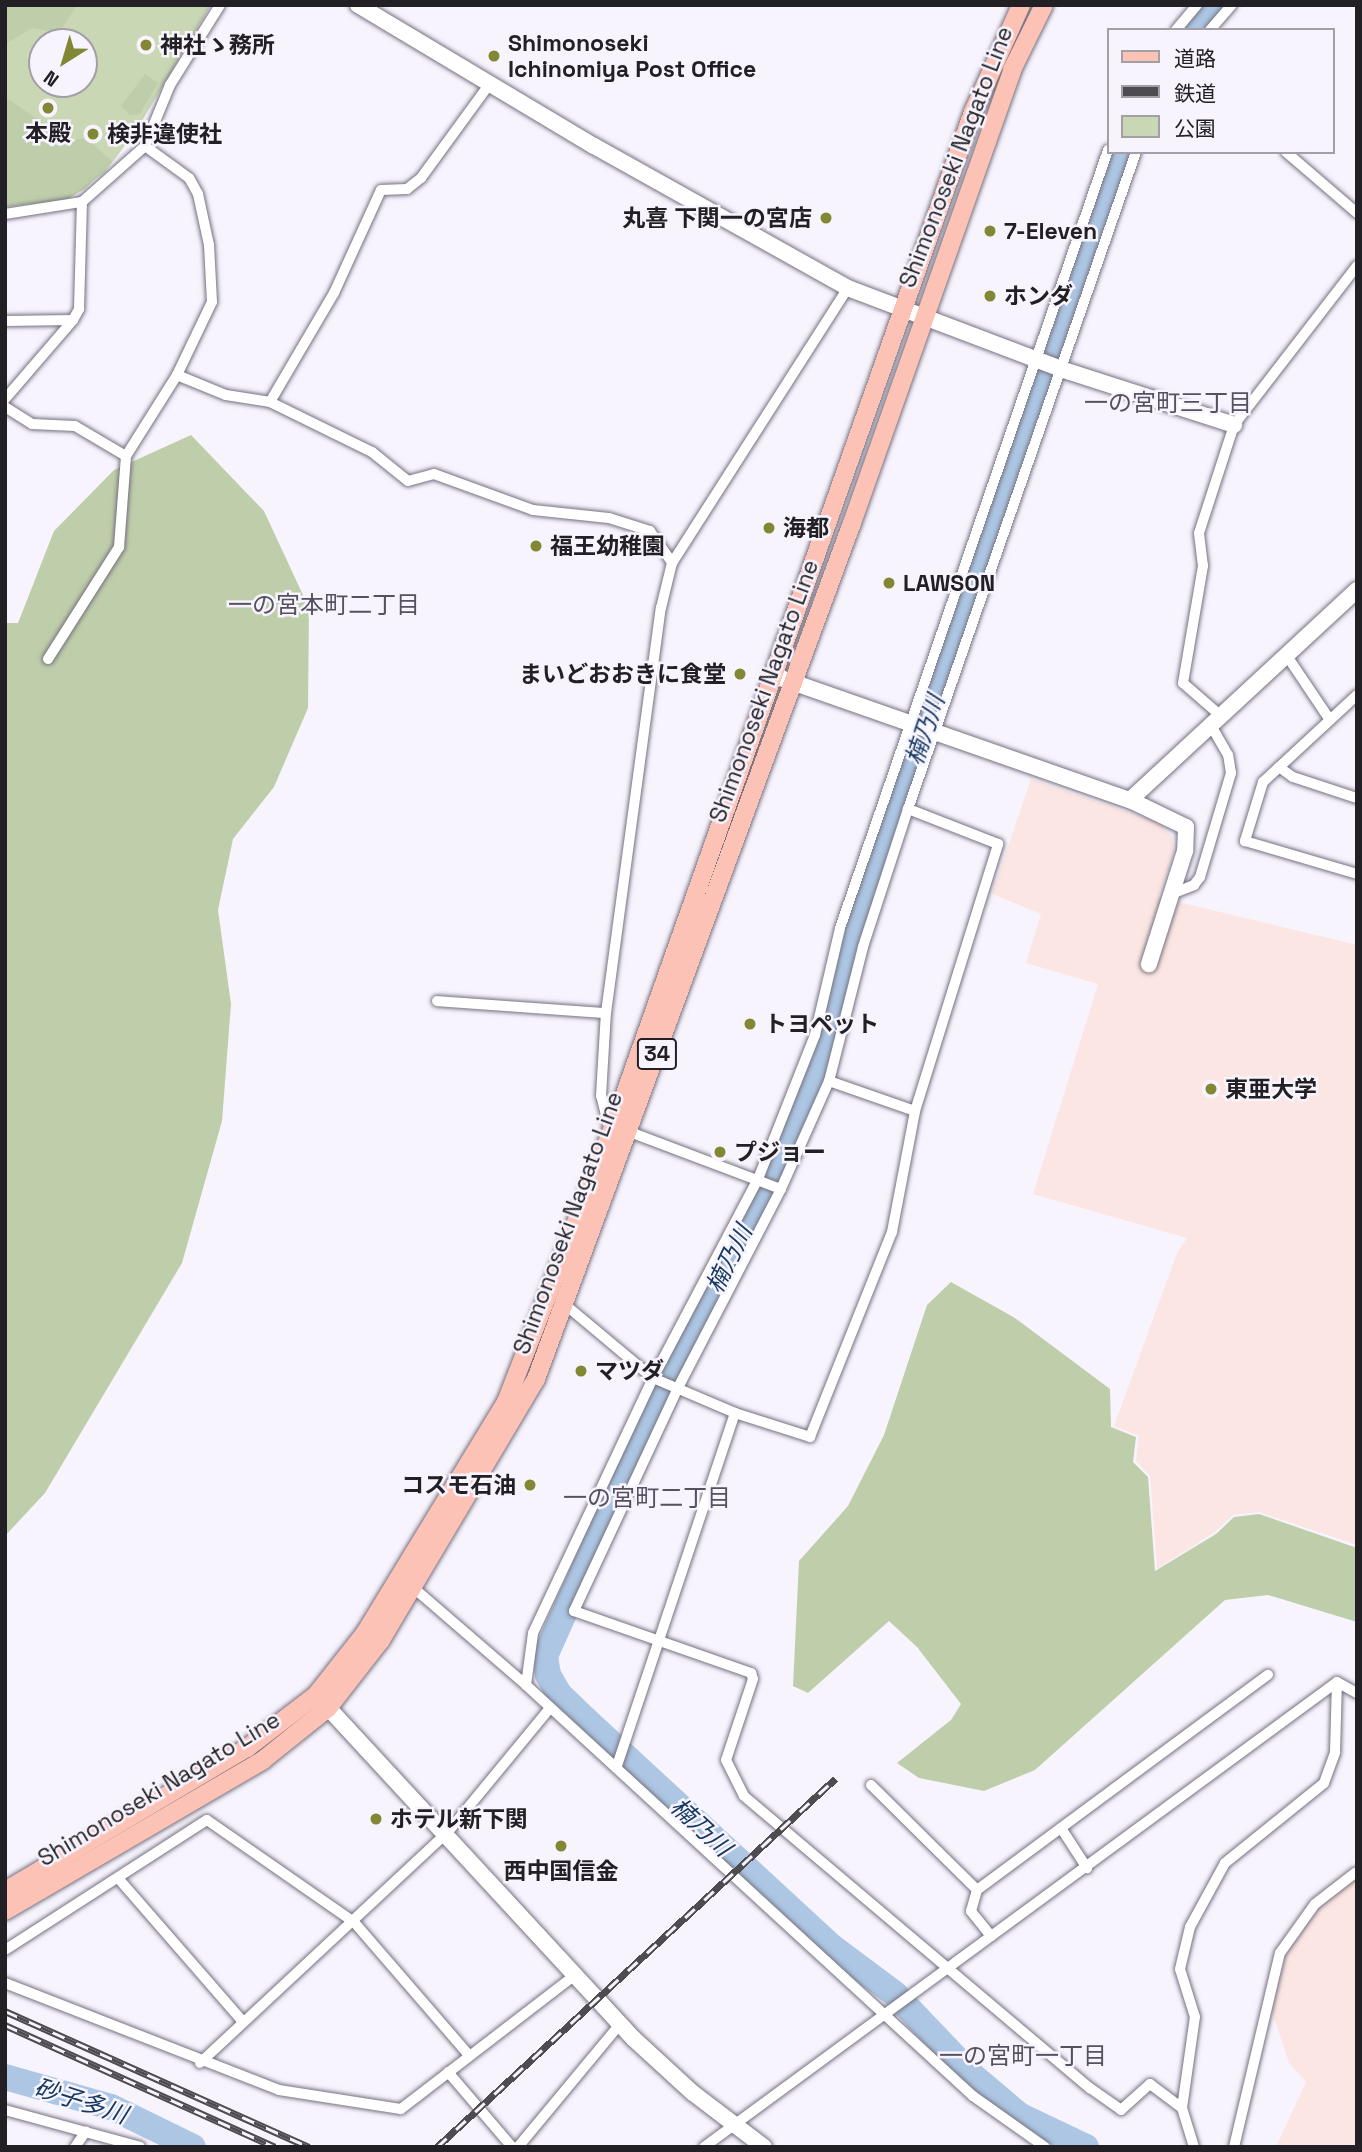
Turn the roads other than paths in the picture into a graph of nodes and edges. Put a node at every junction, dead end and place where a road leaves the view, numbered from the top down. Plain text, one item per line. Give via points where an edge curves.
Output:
1 (220, 5) edge
2 (358, 5) edge
3 (1021, 5) edge
4 (1044, 5) edge
5 (1197, 5) edge
6 (1232, 5) edge
7 (1178, 28) edge
8 (1212, 28) edge
9 (491, 82) junction
10 (145, 146) junction
11 (1107, 154) edge
12 (1135, 154) edge
13 (1288, 154) edge
14 (82, 202) junction
15 (1357, 213) edge
16 (5, 214) edge
17 (1357, 266) edge
18 (848, 288) junction
19 (913, 315) junction
20 (73, 320) junction
21 (5, 321) edge
22 (1036, 360) junction
23 (1058, 368) junction
24 (177, 375) junction
25 (5, 398) edge
26 (270, 402) junction
27 (5, 407) edge
28 (1234, 425) junction
29 (126, 456) junction
30 (672, 563) junction
31 (1357, 590) edge
32 (1287, 656) junction
33 (48, 659) dead end
34 (784, 679) junction
35 (1357, 695) edge
36 (1330, 720) junction
37 (1216, 721) junction
38 (912, 723) junction
39 (936, 731) junction
40 (1279, 767) junction
41 (1357, 798) edge
42 (1130, 800) junction
43 (908, 809) junction
44 (1357, 874) edge
45 (1171, 894) junction
46 (1149, 964) dead end
47 (437, 1001) dead end
48 (606, 1013) junction
49 (829, 1081) junction
50 (915, 1111) junction
51 (617, 1130) junction
52 (758, 1179) junction
53 (781, 1189) junction
54 (551, 1293) junction
55 (565, 1305) junction
56 (653, 1378) junction
57 (677, 1390) junction
58 (735, 1413) junction
59 (400, 1575) junction
60 (414, 1588) junction
61 (659, 1642) junction
62 (1268, 1675) dead end
63 (1338, 1682) junction
64 (526, 1685) junction
65 (1357, 1693) edge
66 (322, 1701) junction
67 (550, 1708) junction
68 (616, 1768) junction
69 (871, 1785) dead end
70 (1061, 1828) junction
71 (447, 1833) junction
72 (1087, 1868) junction
73 (1354, 1873) dead end
74 (118, 1878) junction
75 (977, 1890) junction
76 (5, 1891) edge
77 (5, 1911) edge
78 (354, 1922) junction
79 (991, 1936) junction
80 (5, 1950) edge
81 (947, 1968) junction
82 (576, 1974) junction
83 (5, 1983) edge
84 (883, 2012) junction
85 (243, 2022) junction
86 (620, 2025) junction
87 (469, 2055) junction
88 (200, 2063) junction
89 (449, 2072) junction
90 (1182, 2108) junction
91 (5, 2110) edge
92 (734, 2125) junction
93 (86, 2131) junction
94 (75, 2147) edge
95 (140, 2147) edge
96 (512, 2147) edge
97 (518, 2147) edge
98 (704, 2147) edge
99 (764, 2147) edge
100 (1045, 2147) edge
101 (1194, 2147) edge
102 (1234, 2147) edge

1 - 10 street via 170,85
2 - 9 street
3 - 19 main road, Shimonoseki Nagato Line / 34 via 972,112
4 - 19 main road, Shimonoseki Nagato Line / 34 via 1012,69
5 - 7 street
6 - 8 street
9 - 18 street via 594,146
9 - 26 street via 421,178 407,189 381,190 334,293
10 - 14 street
10 - 24 street via 189,178 198,194 209,245 212,302
11 - 22 street
12 - 23 street
13 - 15 street
14 - 16 street
14 - 20 street via 79,309
17 - 28 street
18 - 19 street
18 - 30 street
19 - 22 street
19 - 34 main road, Shimonoseki Nagato Line / 34
20 - 21 street
20 - 25 street
22 - 23 street
22 - 38 street
23 - 28 street
23 - 39 street
24 - 26 street via 226,395
24 - 29 street
26 - 30 street via 372,452 408,481 434,474 533,510 619,521 650,531
27 - 29 street via 32,424 75,426
28 - 37 street via 1199,533 1203,566 1184,683
29 - 33 street via 120,547
30 - 48 street via 661,608
31 - 32 street
32 - 36 street
32 - 37 street
34 - 38 street
34 - 51 main road, Shimonoseki Nagato Line / 34
35 - 36 street
36 - 40 street
37 - 42 street
37 - 45 street via 1231,773 1200,877 1194,886
38 - 39 street
38 - 52 street via 840,928 815,1035
39 - 42 street
39 - 43 street
40 - 41 street via 1293,777
40 - 44 street via 1263,782 1245,841
42 - 45 street via 1186,827 1185,851
43 - 49 street via 863,947
43 - 50 street via 998,844
45 - 46 street
47 - 48 street
48 - 51 street via 601,1096
49 - 50 street
49 - 53 street
50 - 58 street via 892,1231 810,1437
51 - 52 street
51 - 54 main road, Shimonoseki Nagato Line / 34
51 - 55 main road, Shimonoseki Nagato Line / 34
52 - 53 street
52 - 56 street
53 - 57 street
54 - 55 street
54 - 59 main road, Shimonoseki Nagato Line / 34 via 506,1402
55 - 56 street
55 - 60 main road, Shimonoseki Nagato Line / 34 via 536,1378
56 - 57 street
56 - 64 street via 533,1633
57 - 58 street
57 - 61 street via 574,1611
58 - 61 street
59 - 60 street
59 - 66 main road, Shimonoseki Nagato Line / 34
60 - 64 street
60 - 66 main road, Shimonoseki Nagato Line / 34 via 381,1640
61 - 68 street
61 - 81 street via 751,1673 753,1679 726,1760 744,1796
62 - 70 street
63 - 65 street
63 - 72 street
63 - 90 street via 1335,1752 1324,1783 1225,1863 1190,1927 1180,1969 1195,2017
64 - 67 street
66 - 71 street
66 - 76 main road, Shimonoseki Nagato Line / 34
66 - 77 main road, Shimonoseki Nagato Line / 34 via 263,1759
67 - 68 street
67 - 71 street
68 - 84 street
69 - 75 street
70 - 72 street
70 - 75 street
71 - 78 street
71 - 82 street
72 - 79 street
73 - 102 street via 1315,1904 1280,1953
74 - 78 street via 207,1821
74 - 80 street
74 - 85 street
75 - 79 street via 971,1910
78 - 85 street
78 - 87 street
79 - 81 street
81 - 84 street
81 - 90 street via 1121,2110 1150,2084
82 - 86 street
82 - 87 street
83 - 88 street
84 - 92 street
84 - 100 street via 981,2103
85 - 88 street
86 - 92 street
86 - 97 street
87 - 89 street
88 - 89 street via 279,2090 401,2109
89 - 96 street
90 - 101 street
91 - 93 street
92 - 98 street
92 - 99 street
93 - 94 street
93 - 95 street

